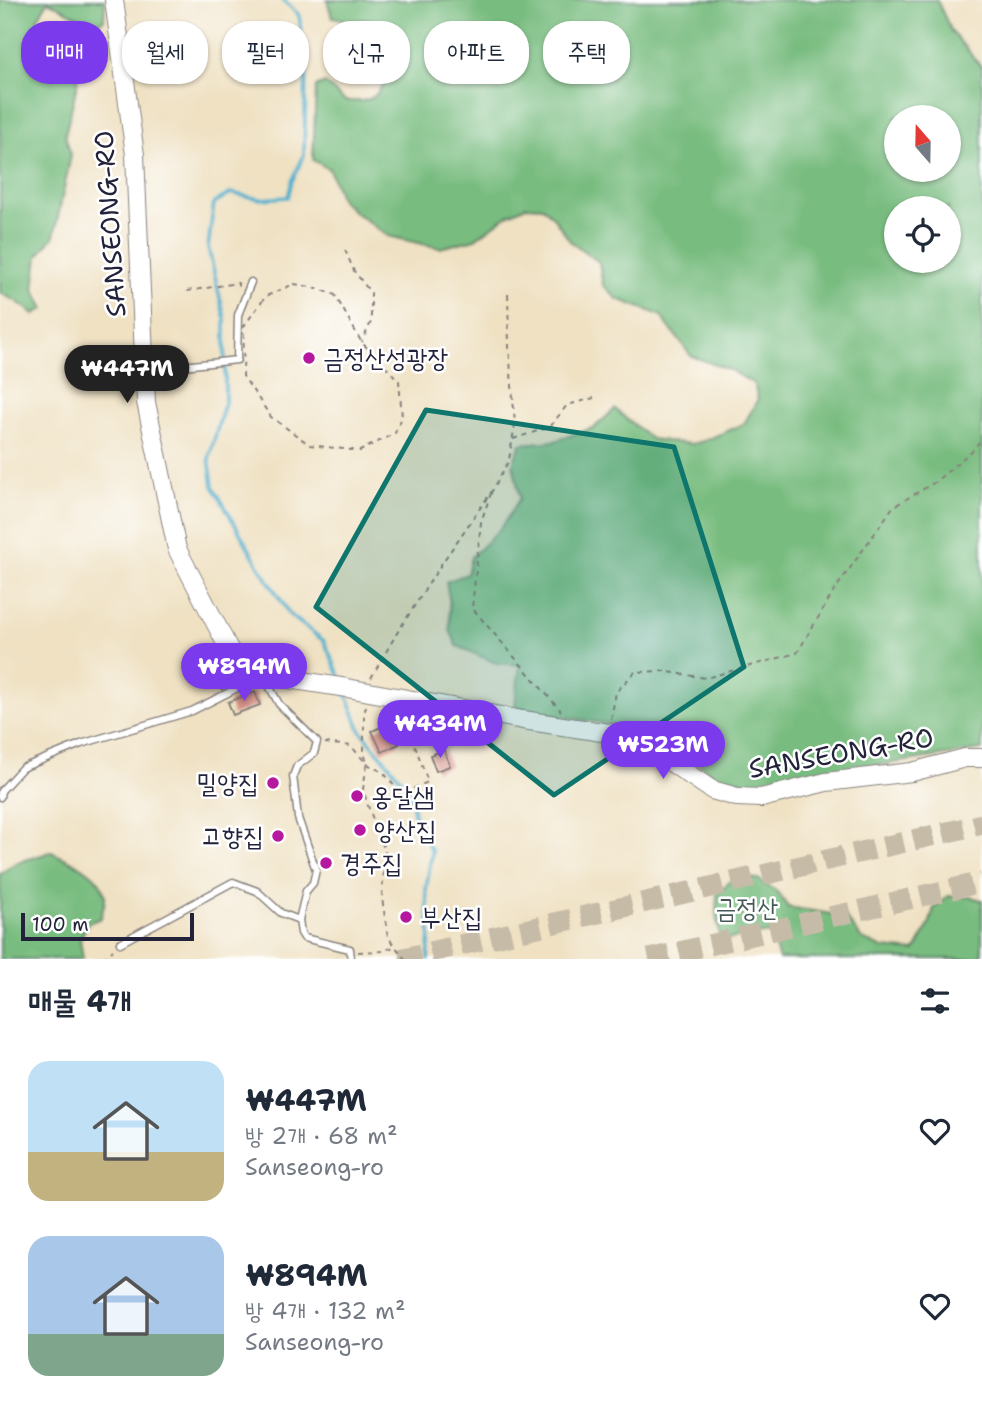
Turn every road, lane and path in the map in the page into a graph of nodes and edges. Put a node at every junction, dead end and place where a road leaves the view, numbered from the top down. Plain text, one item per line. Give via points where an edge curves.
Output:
1 (114, 0) edge
2 (345, 250) dead end
3 (251, 282) dead end
4 (225, 285) dead end
5 (187, 290) dead end
6 (508, 290) dead end
7 (362, 343) junction
8 (145, 371) junction
9 (594, 398) dead end
10 (982, 438) edge
11 (512, 439) junction
12 (492, 491) junction
13 (262, 675) junction
14 (354, 689) junction
15 (398, 697) junction
16 (560, 710) dead end
17 (608, 733) junction
18 (317, 742) junction
19 (982, 758) edge
20 (367, 764) junction
21 (0, 797) edge
22 (299, 919) junction
23 (120, 943) joint
24 (395, 946) junction
25 (351, 956) edge
26 (104, 959) edge
27 (405, 959) edge

1 - 8 main road, SANSEONG-RO via 135,155
2 - 7 path via 371,293 371,322
3 - 8 lane via 238,315 236,360
4 - 5 path
6 - 11 path
7 - 7 path via 399,381 402,417 395,433 360,451 310,445 271,417 243,376 244,326 266,296 294,284 335,295
8 - 13 main road, SANSEONG-RO via 146,402 177,549 230,651
9 - 11 path via 567,405 550,427
10 - 17 path via 935,482 893,507 797,653 706,678 635,672 616,692
11 - 12 path via 509,460
12 - 14 path
12 - 16 path via 481,522 472,608
13 - 14 main road, SANSEONG-RO
13 - 18 lane via 279,704
13 - 21 lane via 192,711 81,744 22,768
14 - 15 main road, SANSEONG-RO
14 - 20 path via 364,715
15 - 17 main road, SANSEONG-RO
15 - 20 path via 428,782 401,794 383,772
17 - 19 main road, SANSEONG-RO via 645,745 712,790 748,798 844,778 912,772
18 - 20 path via 351,746
18 - 22 lane via 314,753 297,766 293,776 299,818 316,870
20 - 24 path via 363,789 385,851 382,898 388,937
22 - 23 lane via 281,913 257,891 233,882
22 - 25 lane via 304,938 349,949
23 - 26 path
24 - 25 path
24 - 27 path

